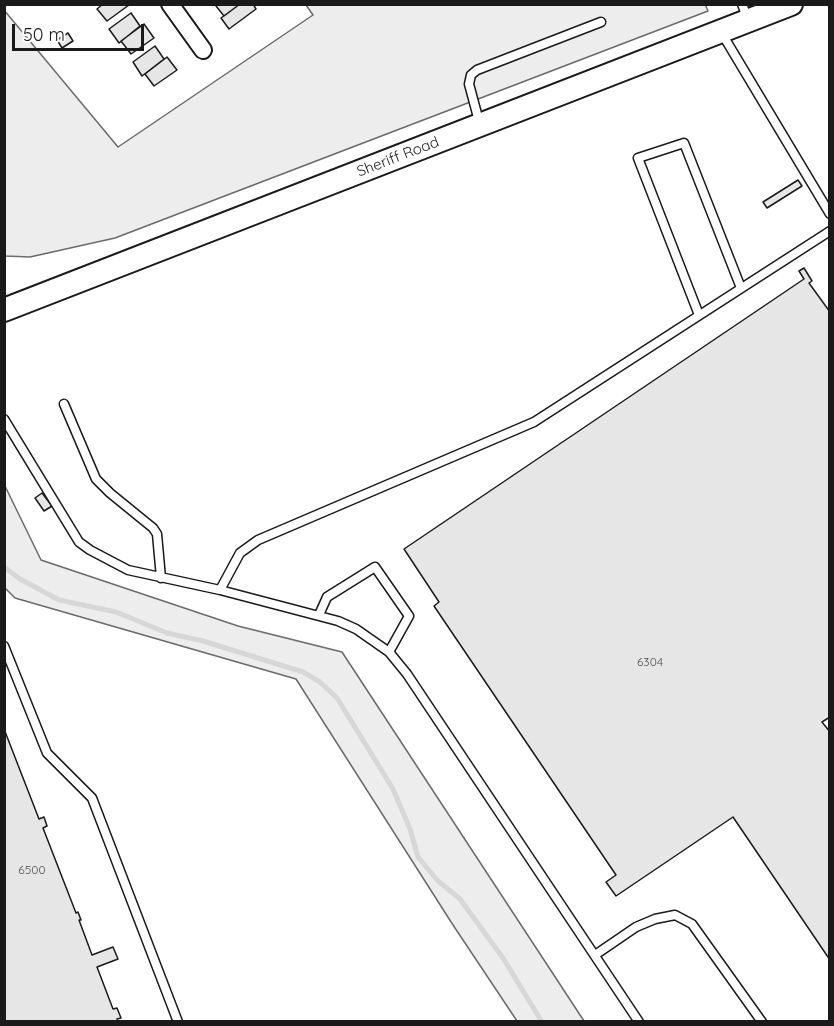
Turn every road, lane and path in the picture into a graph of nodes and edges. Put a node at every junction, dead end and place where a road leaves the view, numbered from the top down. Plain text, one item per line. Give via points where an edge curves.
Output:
1 (170, 4) edge
2 (790, 4) edge
3 (745, 13) edge
4 (602, 22) dead end
5 (721, 32) junction
6 (203, 50) dead end
7 (481, 125) junction
8 (830, 213) edge
9 (830, 231) edge
10 (741, 288) junction
11 (4, 310) edge
12 (699, 315) junction
13 (64, 404) dead end
14 (4, 419) edge
15 (161, 578) junction
16 (220, 590) junction
17 (320, 615) junction
18 (4, 646) edge
19 (389, 652) junction
20 (595, 955) junction
21 (178, 1022) edge
22 (639, 1022) edge
23 (762, 1022) edge

1 - 6 street
2 - 3 main road, Sheriff Road
3 - 5 main road, Sheriff Road
4 - 7 lane via 471,75 469,84
5 - 7 main road, Sheriff Road
5 - 8 lane
7 - 11 main road, Sheriff Road
9 - 10 lane
10 - 12 lane
10 - 12 lane via 684,143 638,158
12 - 16 lane via 534,422 258,540 240,553
13 - 15 lane via 96,479 157,534
14 - 15 lane via 79,542 128,570
15 - 16 lane
16 - 17 lane
17 - 19 lane via 356,629
17 - 19 lane via 327,597 375,567 409,616
18 - 21 lane via 47,753 92,798
19 - 20 lane
20 - 22 lane
20 - 23 lane via 636,927 675,915 692,924

